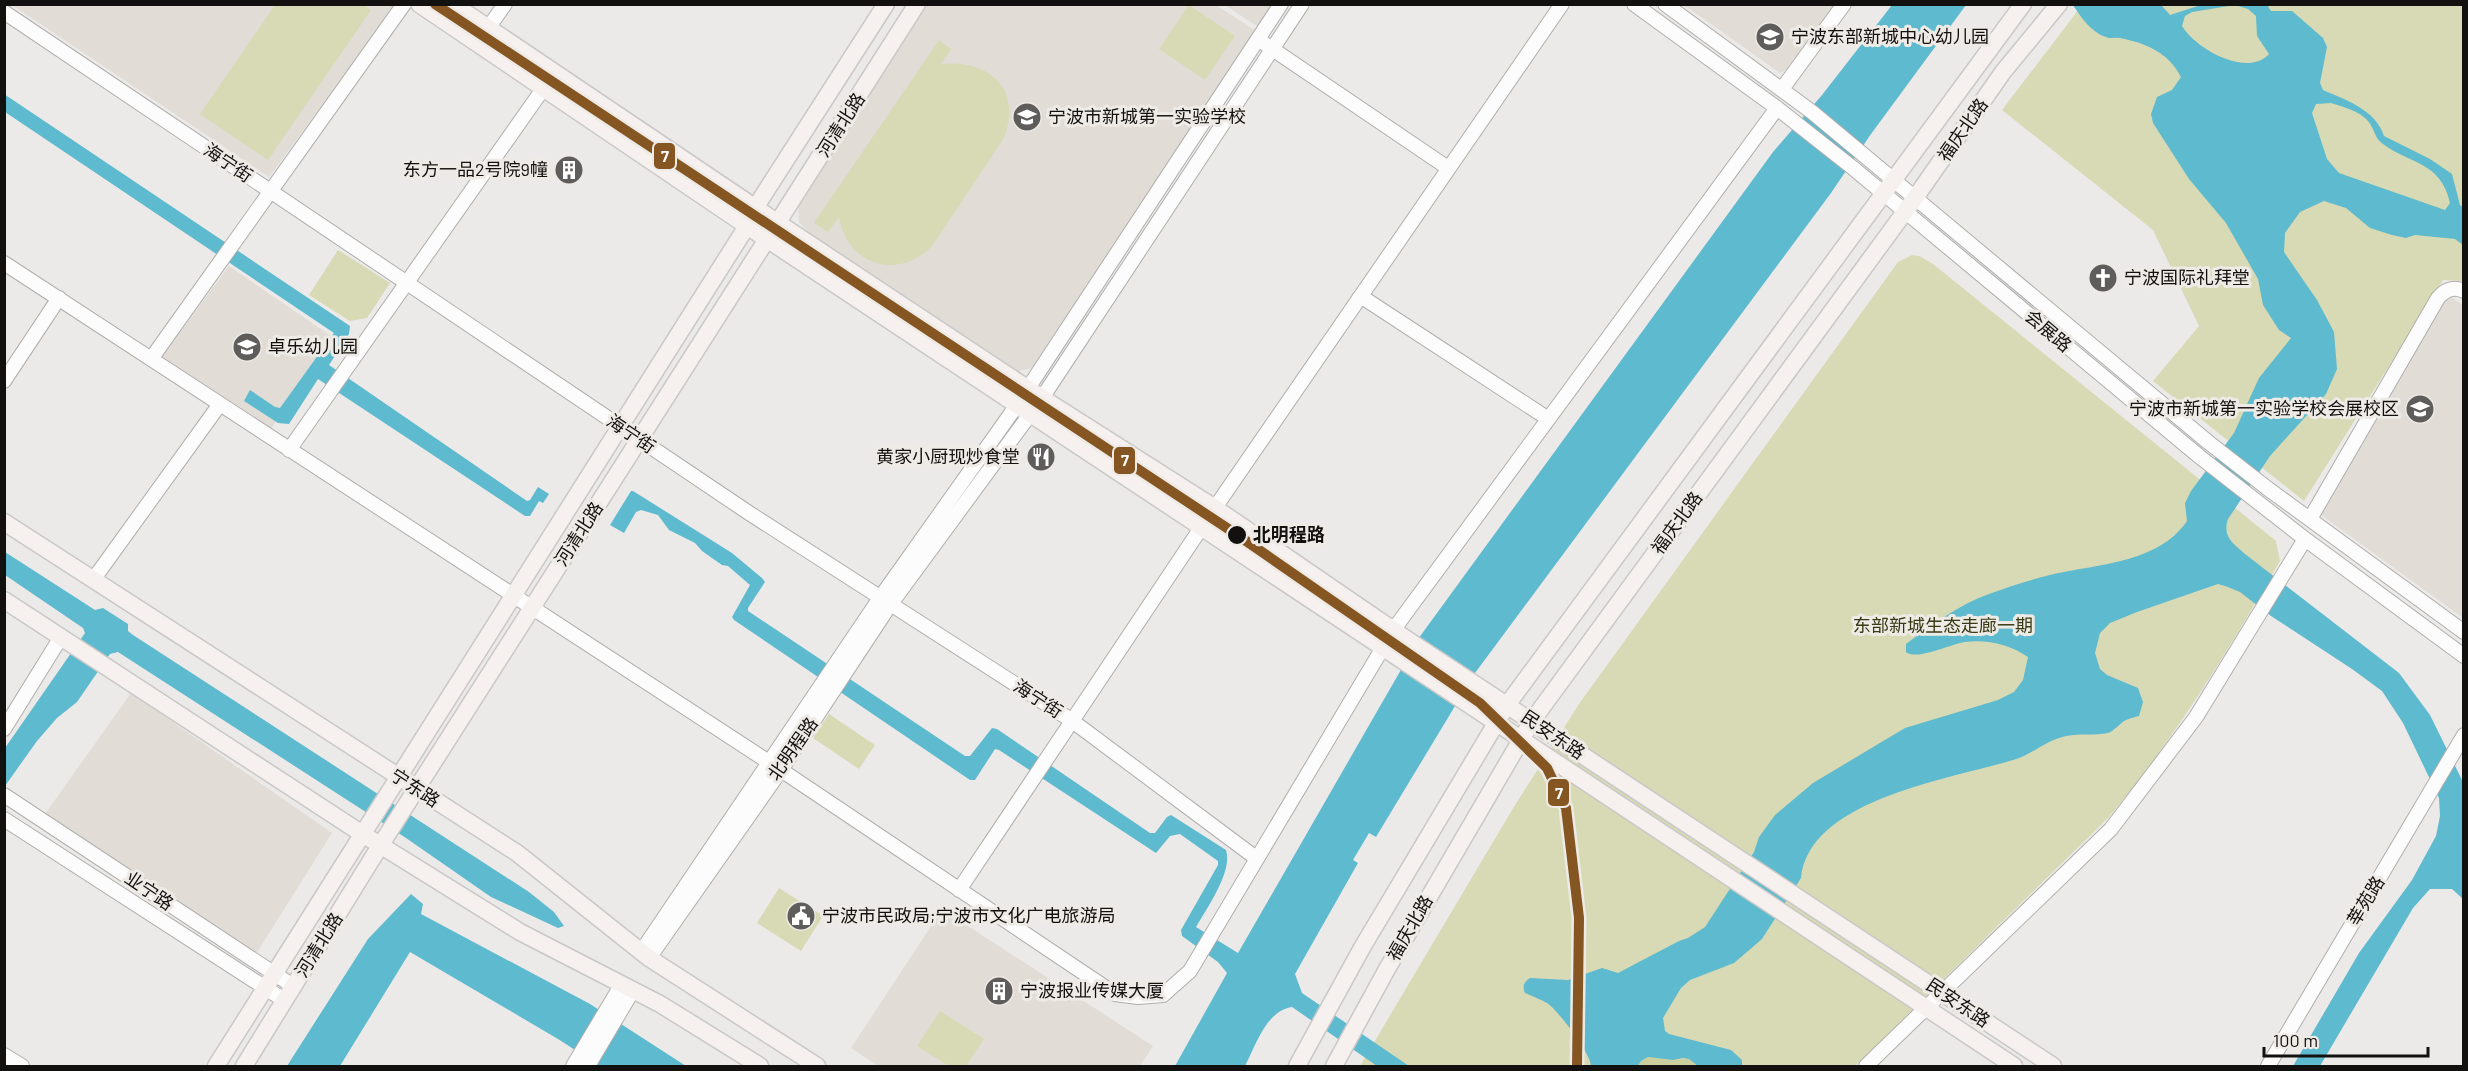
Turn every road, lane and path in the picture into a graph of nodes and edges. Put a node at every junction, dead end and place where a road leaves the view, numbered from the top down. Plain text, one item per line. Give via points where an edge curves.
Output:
1 (404, 4) edge
2 (419, 4) edge
3 (453, 4) edge
4 (505, 4) edge
5 (886, 4) edge
6 (917, 4) edge
7 (1281, 4) edge
8 (1302, 4) edge
9 (1562, 4) edge
10 (1634, 4) edge
11 (1665, 4) edge
12 (1844, 4) edge
13 (2023, 4) edge
14 (2059, 4) edge
15 (4, 12) edge
16 (488, 28) junction
17 (1258, 40) junction
18 (477, 44) junction
19 (1272, 49) junction
20 (543, 88) junction
21 (1782, 89) junction
22 (1777, 108) junction
23 (1448, 168) junction
24 (1895, 180) junction
25 (270, 191) junction
26 (1884, 195) junction
27 (1915, 198) junction
28 (755, 208) junction
29 (1904, 211) junction
30 (778, 223) junction
31 (747, 226) junction
32 (767, 240) junction
33 (4, 263) edge
34 (407, 284) junction
35 (2463, 291) edge
36 (59, 298) junction
37 (1359, 298) junction
38 (150, 359) junction
39 (4, 381) edge
40 (1028, 388) junction
41 (1042, 398) junction
42 (220, 404) junction
43 (1023, 409) junction
44 (1547, 418) junction
45 (620, 427) junction
46 (639, 440) junction
47 (289, 450) junction
48 (1215, 508) junction
49 (2310, 519) junction
50 (4, 522) edge
51 (1201, 528) junction
52 (2305, 539) junction
53 (93, 580) junction
54 (513, 597) junction
55 (4, 600) edge
56 (885, 601) junction
57 (531, 609) junction
58 (1394, 630) junction
59 (2463, 632) edge
60 (61, 637) junction
61 (1382, 647) junction
62 (2463, 656) edge
63 (1508, 705) junction
64 (1071, 720) junction
65 (1532, 721) junction
66 (1497, 723) junction
67 (4, 729) edge
68 (1520, 738) junction
69 (2461, 739) edge
70 (775, 767) junction
71 (400, 778) junction
72 (417, 789) junction
73 (4, 795) edge
74 (4, 819) edge
75 (364, 835) junction
76 (380, 846) junction
77 (1256, 858) junction
78 (959, 890) junction
79 (645, 955) junction
80 (270, 981) junction
81 (627, 987) junction
82 (289, 993) junction
83 (1943, 993) junction
84 (1926, 1009) junction
85 (4, 1055) edge
86 (22, 1066) edge
87 (216, 1066) edge
88 (244, 1066) edge
89 (573, 1066) edge
90 (588, 1066) edge
91 (759, 1066) edge
92 (817, 1066) edge
93 (1297, 1066) edge
94 (1334, 1066) edge
95 (1866, 1066) edge
96 (2014, 1066) edge
97 (2053, 1066) edge
98 (2268, 1066) edge

1 - 25 street
2 - 18 main road, 民安东路
3 - 16 main road, 民安东路
4 - 16 street
5 - 28 main road, 河清北路
6 - 30 main road, 河清北路
7 - 17 street, 北明程路
8 - 19 street, 北明程路
9 - 23 street
10 - 22 street, 会展路
11 - 21 street, 会展路
12 - 21 street
13 - 24 main road, 福庆北路
14 - 27 main road, 福庆北路 via 2003,72
15 - 25 street, 海宁街
16 - 18 street
16 - 28 main road, 民安东路
17 - 19 street
17 - 40 street, 北明程路
18 - 20 main road, 民安东路
19 - 23 street
19 - 41 street, 北明程路
20 - 31 main road, 民安东路
20 - 34 street
21 - 24 street, 会展路
22 - 26 street, 会展路
22 - 44 street
23 - 37 street
24 - 26 main road, 福庆北路
24 - 27 street, 会展路
25 - 34 street, 海宁街
25 - 38 street
26 - 29 street, 会展路
26 - 63 main road, 福庆北路
27 - 29 main road, 福庆北路
27 - 49 street, 会展路 via 2208,442
28 - 30 main road, 民安东路
28 - 31 main road, 河清北路
29 - 52 street, 会展路 via 2200,457
29 - 65 main road, 福庆北路
30 - 32 main road, 河清北路
30 - 40 main road, 民安东路
31 - 32 main road, 民安东路
31 - 45 main road, 河清北路
32 - 43 main road, 民安东路
32 - 46 main road, 河清北路
33 - 36 street
34 - 45 street, 海宁街
34 - 47 street
35 - 49 street via 2445,291 2438,298
36 - 38 street
36 - 39 street
37 - 44 street
37 - 48 street
38 - 42 street
40 - 41 main road, 民安东路
40 - 43 street, 北明程路
41 - 43 street, 北明程路
41 - 48 main road, 民安东路
42 - 47 street
42 - 53 street
43 - 51 main road, 民安东路
43 - 56 street, 北明程路
44 - 58 street
45 - 46 street, 海宁街
45 - 54 main road, 河清北路
46 - 56 street, 海宁街
46 - 57 main road, 河清北路
47 - 54 street
48 - 51 street
48 - 58 main road, 民安东路
49 - 59 street, 会展路
50 - 53 main road, 宁东路
51 - 61 main road, 民安东路
51 - 64 street
52 - 62 street, 会展路
52 - 83 street via 2196,717 2111,829
53 - 71 main road, 宁东路
54 - 57 street
54 - 71 main road, 河清北路
55 - 60 main road
56 - 64 street, 海宁街
56 - 70 street, 北明程路
57 - 70 street
57 - 72 main road, 河清北路
58 - 61 street
58 - 63 main road, 民安东路
60 - 67 street
60 - 75 main road
61 - 66 main road, 民安东路
61 - 77 street
63 - 65 main road, 民安东路
63 - 66 main road, 福庆北路
64 - 77 street, 海宁街
64 - 78 street
65 - 68 main road, 福庆北路
65 - 83 main road, 民安东路
66 - 68 main road, 民安东路
66 - 93 main road, 福庆北路 via 1363,946
68 - 84 main road, 民安东路
68 - 94 main road, 福庆北路
69 - 98 street, 莘苑路
70 - 78 street
70 - 79 street, 北明程路
71 - 72 main road, 宁东路
71 - 75 main road, 河清北路
72 - 76 main road, 河清北路
72 - 79 main road, 宁东路 via 517,853
73 - 80 street, 业宁路
74 - 80 street, 业宁路
75 - 76 main road
75 - 80 main road, 河清北路
76 - 81 main road via 520,932
76 - 82 main road, 河清北路
77 - 78 street via 1190,971 1163,995 1115,994
79 - 92 main road, 宁东路
80 - 82 street, 业宁路
80 - 87 main road, 河清北路
81 - 89 street
81 - 90 street
81 - 91 main road
82 - 88 main road, 河清北路
83 - 84 street
83 - 97 main road, 民安东路
84 - 95 street
84 - 96 main road, 民安东路
85 - 86 street

